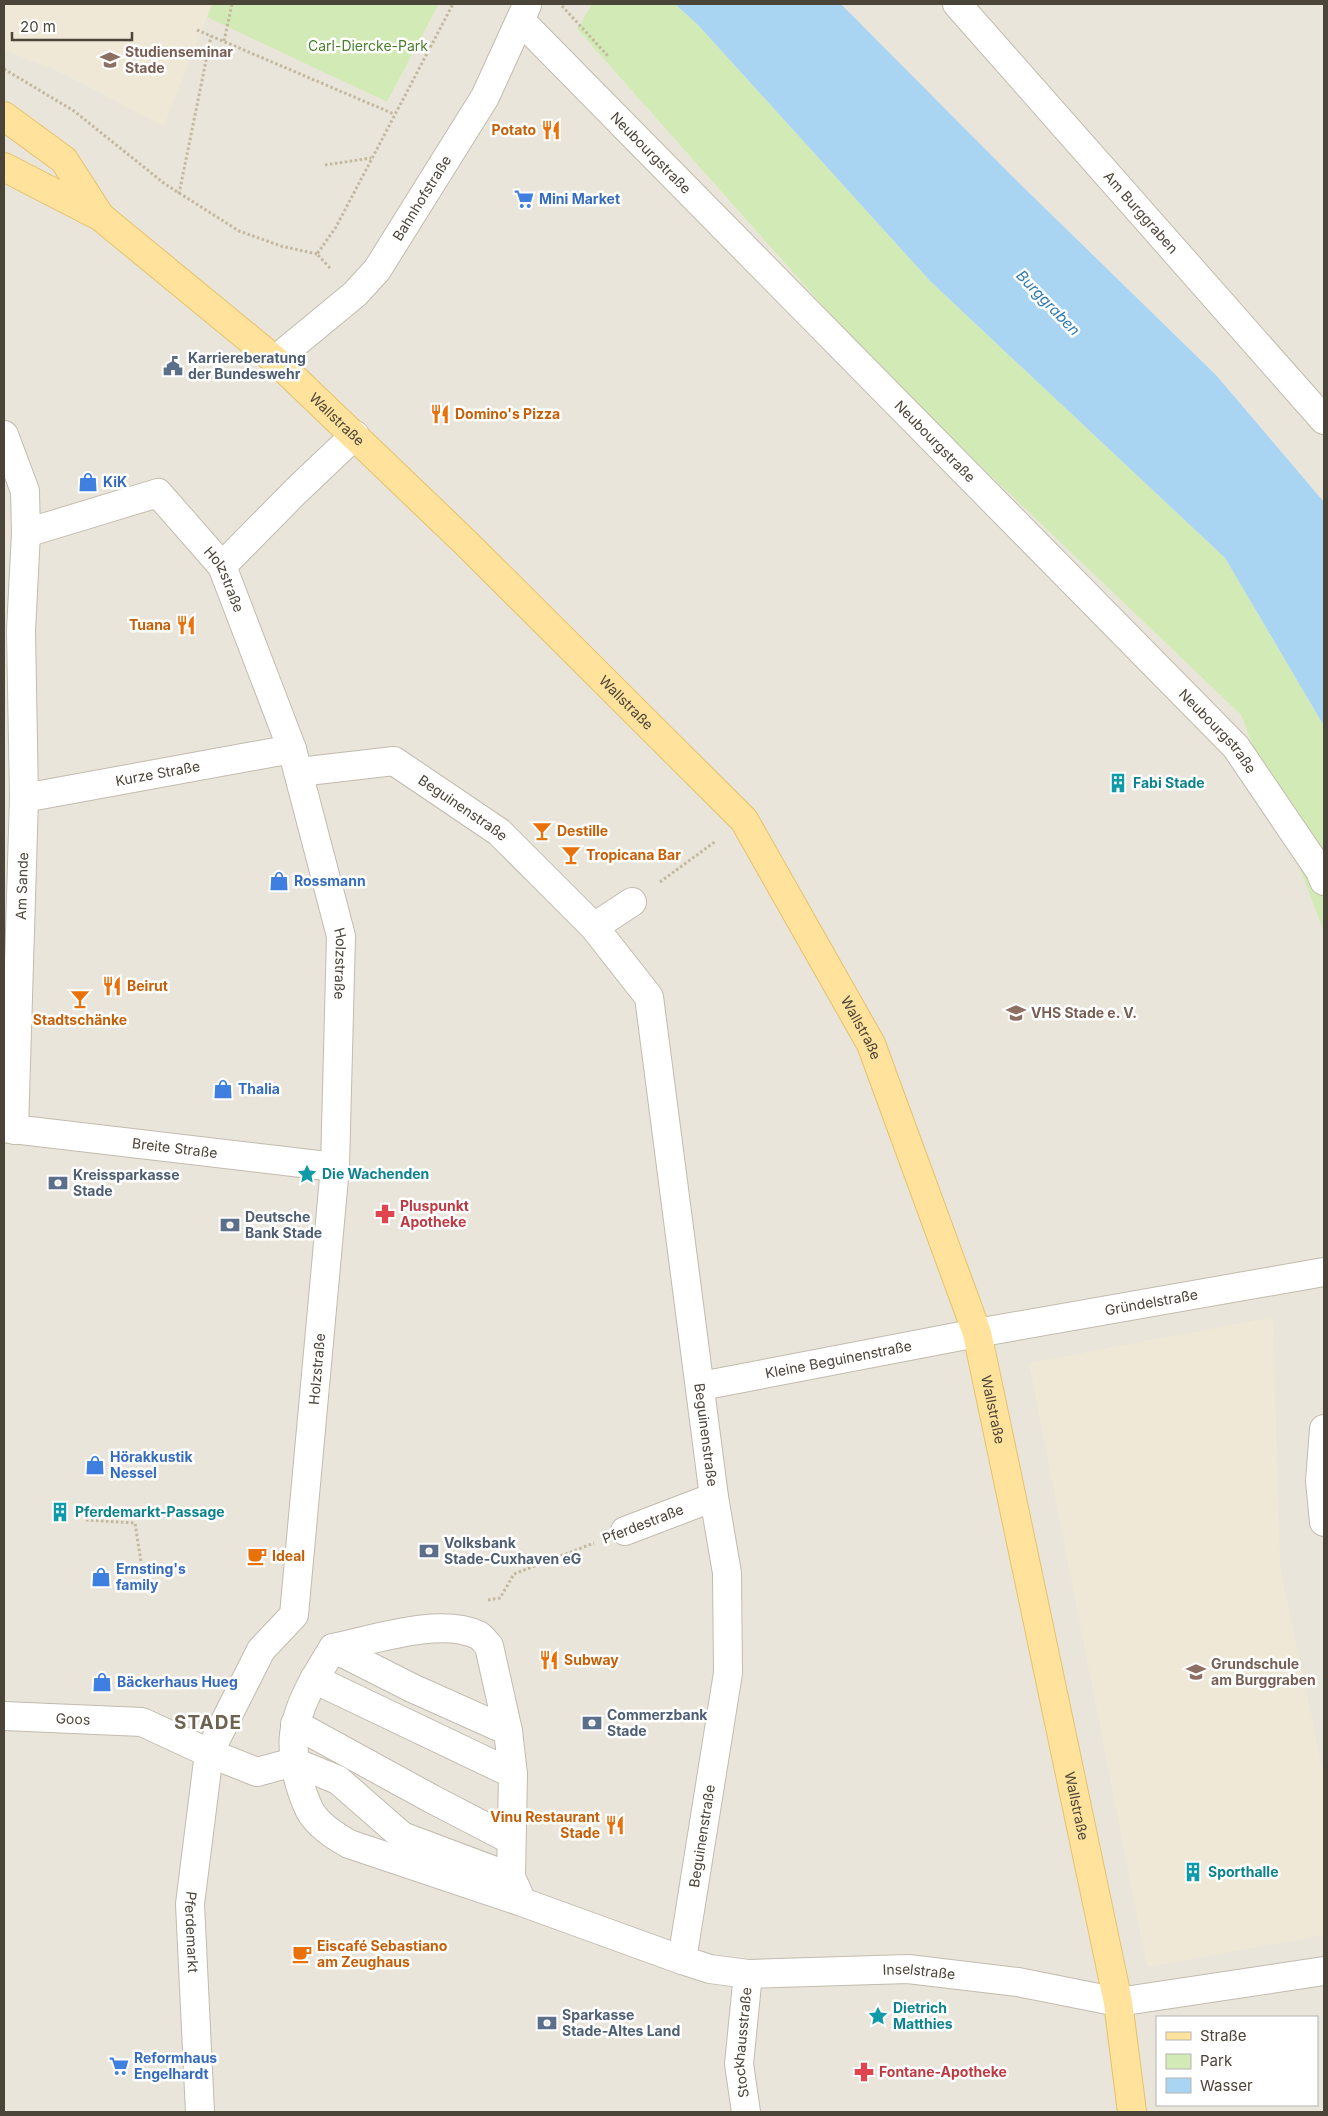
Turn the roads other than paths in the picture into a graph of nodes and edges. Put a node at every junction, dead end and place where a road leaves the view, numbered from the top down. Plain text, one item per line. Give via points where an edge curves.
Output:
1 (957, 4) edge
2 (524, 12) edge
3 (4, 116) edge
4 (4, 167) edge
5 (101, 217) junction
6 (275, 360) junction
7 (1324, 420) edge
8 (4, 436) edge
9 (355, 436) junction
10 (26, 533) junction
11 (222, 566) junction
12 (13, 631) edge
13 (296, 760) junction
14 (24, 798) junction
15 (1324, 882) edge
16 (632, 902) road end
17 (594, 927) junction
18 (9, 1129) edge
19 (335, 1167) junction
20 (1324, 1272) edge
21 (977, 1333) junction
22 (700, 1386) junction
23 (1324, 1429) edge
24 (714, 1497) junction
25 (1324, 1522) edge
26 (625, 1531) road end
27 (294, 1614) joint
28 (333, 1648) junction
29 (314, 1679) junction
30 (4, 1716) edge
31 (296, 1724) junction
32 (508, 1731) junction
33 (209, 1753) junction
34 (285, 1764) junction
35 (513, 1774) junction
36 (512, 1840) junction
37 (511, 1877) junction
38 (522, 1902) junction
39 (682, 1960) junction
40 (1324, 1971) edge
41 (748, 1974) junction
42 (1118, 2002) junction
43 (200, 2112) edge
44 (746, 2112) edge
45 (1132, 2112) edge

1 - 7 street, Am Burggraben
2 - 6 street, Bahnhofstraße via 485,97 377,270 355,294
2 - 15 street, Neubourgstraße via 1236,746 1320,871
3 - 5 main road, Wallstraße via 64,160
4 - 5 main road, Wallstraße
5 - 6 main road, Wallstraße
6 - 9 main road, Wallstraße
8 - 10 street, Am Sande via 25,491
9 - 11 street
9 - 21 main road, Wallstraße via 744,820 871,1044
10 - 11 street, Holzstraße via 158,493
10 - 12 street, Am Sande
11 - 13 street, Holzstraße
12 - 14 street, Am Sande
13 - 14 street, Kurze Straße
13 - 17 street, Beguinenstraße via 394,761 499,832
13 - 19 street, Holzstraße via 341,936
14 - 18 street, Am Sande
16 - 17 street
17 - 22 street, Beguinenstraße via 649,997
18 - 19 street, Breite Straße
19 - 27 street, Holzstraße
20 - 21 street, Gründelstraße
21 - 22 street, Kleine Beguinenstraße
21 - 42 main road, Wallstraße
22 - 24 street, Beguinenstraße
23 - 25 street via 1320,1481
24 - 26 street, Pferdestraße
24 - 39 street, Beguinenstraße via 727,1573 728,1673
27 - 33 street, Pferdemarkt via 261,1650
28 - 29 street
28 - 32 street
28 - 32 street via 434,1629 462,1630 479,1636 489,1646
29 - 31 street
29 - 35 street
30 - 33 street, Goos via 142,1722
31 - 34 street
31 - 36 street
32 - 35 street
33 - 34 street via 257,1772
33 - 43 street, Pferdemarkt via 190,1904
34 - 37 street via 338,1780 402,1836
34 - 38 street, Inselstraße via 310,1811 333,1836
35 - 36 street
36 - 37 street
37 - 38 street
38 - 39 street, Inselstraße
39 - 41 street, Inselstraße
40 - 42 street, Inselstraße
41 - 42 street, Inselstraße via 908,1969 1018,1982
41 - 44 street, Stockhausstraße via 739,2064
42 - 45 main road, Wallstraße

